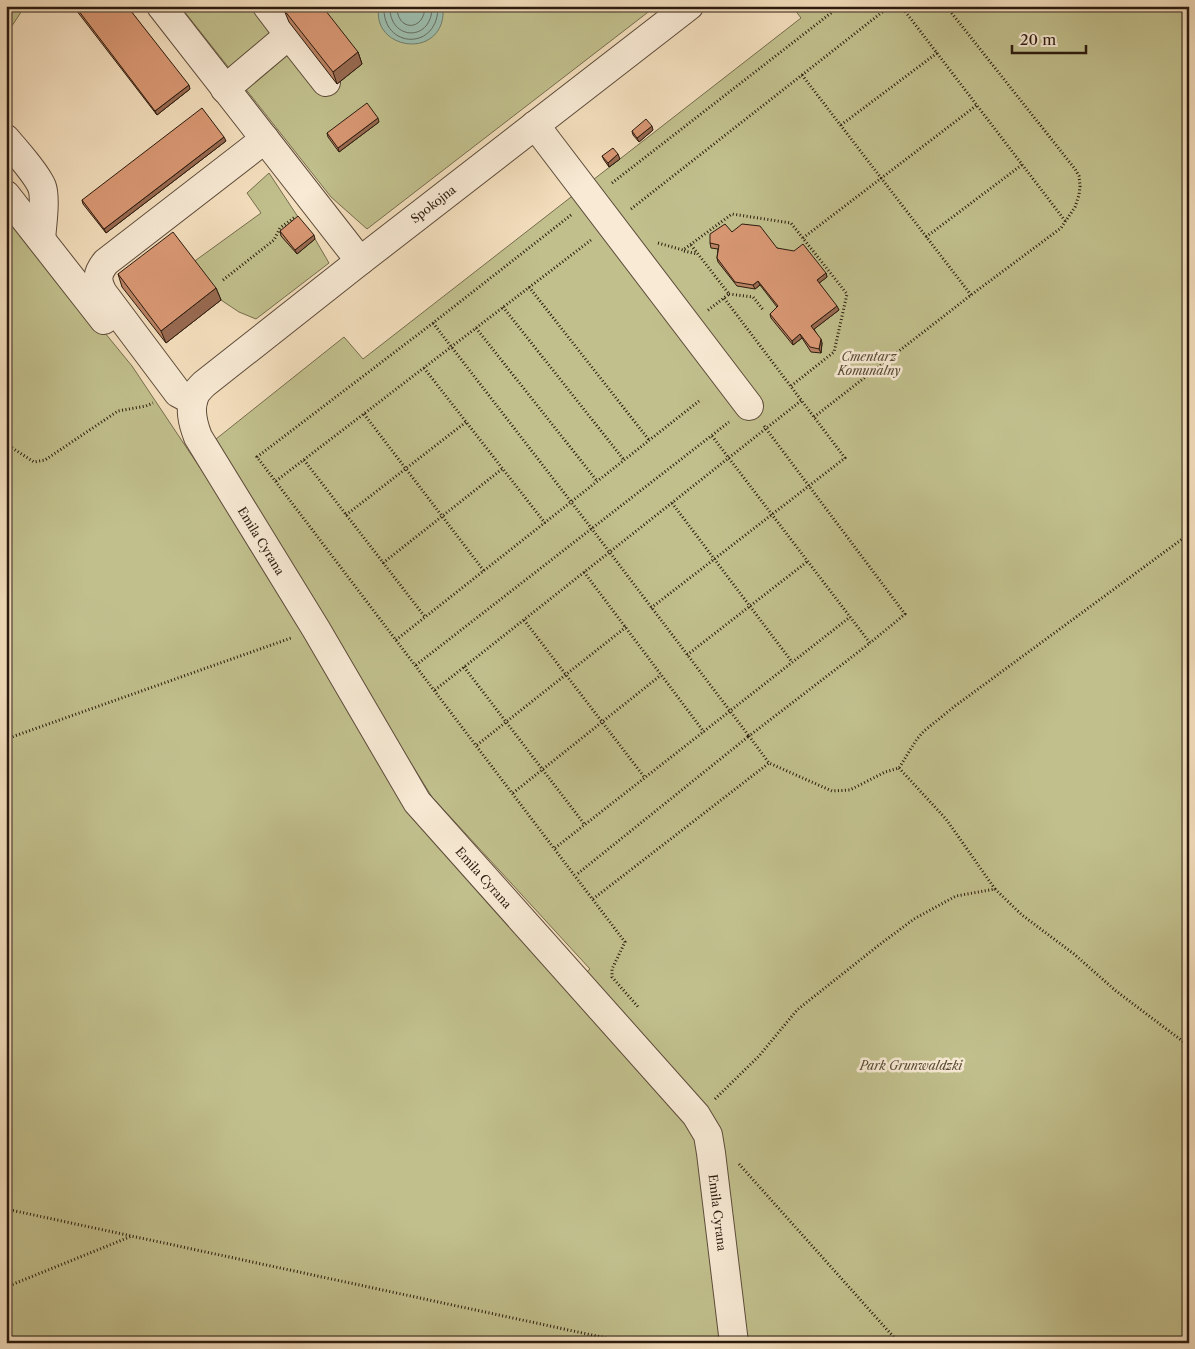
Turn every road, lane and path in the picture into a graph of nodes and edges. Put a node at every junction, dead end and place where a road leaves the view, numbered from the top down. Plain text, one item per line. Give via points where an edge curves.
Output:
1 (162, 6) edge
2 (267, 6) edge
3 (688, 6) edge
4 (840, 6) edge
5 (890, 6) edge
6 (901, 6) edge
7 (946, 6) edge
8 (289, 35) junction
9 (937, 53) junction
10 (802, 74) junction
11 (326, 82) edge
12 (225, 89) junction
13 (977, 105) junction
14 (535, 125) junction
15 (841, 125) junction
16 (6, 139) edge
17 (265, 139) junction
18 (1022, 164) junction
19 (881, 178) junction
20 (608, 186) dead end
21 (6, 195) edge
22 (314, 202) junction
23 (628, 212) dead end
24 (572, 214) dead end
25 (1066, 222) junction
26 (926, 236) junction
27 (803, 238) junction
28 (41, 239) junction
29 (592, 239) dead end
30 (655, 242) dead end
31 (691, 245) junction
32 (683, 250) junction
33 (698, 254) junction
34 (360, 261) junction
35 (223, 280) dead end
36 (530, 287) junction
37 (729, 294) junction
38 (971, 295) junction
39 (724, 298) junction
40 (503, 307) junction
41 (764, 311) dead end
42 (706, 312) dead end
43 (433, 323) junction
44 (476, 328) junction
45 (451, 347) junction
46 (424, 368) junction
47 (791, 386) junction
48 (802, 400) junction
49 (699, 401) dead end
50 (187, 402) junction
51 (749, 406) joint
52 (364, 414) junction
53 (814, 417) junction
54 (466, 422) junction
55 (766, 428) junction
56 (712, 436) junction
57 (649, 440) junction
58 (6, 444) edge
59 (728, 458) junction
60 (304, 460) junction
61 (624, 460) junction
62 (502, 468) junction
63 (406, 469) junction
64 (276, 481) junction
65 (597, 481) junction
66 (809, 486) junction
67 (571, 502) junction
68 (672, 503) junction
69 (772, 514) junction
70 (346, 515) junction
71 (442, 516) junction
72 (544, 522) junction
73 (592, 529) junction
74 (1189, 534) edge
75 (609, 552) junction
76 (714, 559) junction
77 (808, 561) junction
78 (383, 563) junction
79 (484, 571) junction
80 (584, 572) junction
81 (750, 607) junction
82 (651, 608) junction
83 (425, 617) junction
84 (850, 617) junction
85 (524, 620) junction
86 (626, 627) junction
87 (316, 629) junction
88 (396, 640) junction
89 (870, 643) junction
90 (687, 656) junction
91 (792, 662) junction
92 (416, 665) junction
93 (464, 667) junction
94 (566, 674) junction
95 (661, 675) junction
96 (435, 690) junction
97 (730, 711) junction
98 (506, 722) junction
99 (602, 722) junction
100 (704, 732) junction
101 (748, 736) junction
102 (6, 739) edge
103 (476, 745) junction
104 (769, 763) junction
105 (899, 768) junction
106 (543, 770) junction
107 (645, 778) junction
108 (513, 794) junction
109 (585, 825) junction
110 (555, 848) junction
111 (576, 876) junction
112 (995, 889) junction
113 (593, 899) junction
114 (644, 1015) dead end
115 (1189, 1046) edge
116 (696, 1115) junction
117 (737, 1162) dead end
118 (6, 1209) edge
119 (132, 1236) junction
120 (6, 1288) edge
121 (629, 1343) edge
122 (734, 1343) edge
123 (899, 1343) edge

1 - 12 street
2 - 8 street
3 - 14 street, Spokojna
4 - 20 path
5 - 10 path
6 - 9 path
7 - 25 path via 1079,176 1079,196
8 - 11 street
8 - 12 street
9 - 13 path
9 - 15 path
10 - 15 path
10 - 23 path
12 - 17 street
13 - 18 path
13 - 19 path
14 - 34 street, Spokojna
14 - 51 street
15 - 19 path
16 - 28 street via 43,188
17 - 22 street
17 - 50 street via 106,262 98,273 103,293
18 - 25 path
18 - 26 path
19 - 26 path
19 - 27 path
21 - 28 street
22 - 34 street
22 - 35 path via 280,228 274,240
24 - 43 path
25 - 38 path
26 - 38 path
27 - 31 path via 791,223 732,214
27 - 47 path via 848,294 834,352
28 - 50 street via 155,388
29 - 36 path
30 - 32 path
31 - 32 path
31 - 33 path
32 - 33 path
33 - 37 path
34 - 50 street, Spokojna via 204,384
36 - 40 path
36 - 57 path
37 - 39 path
37 - 41 path via 753,297
38 - 53 path
39 - 42 path
39 - 47 path
40 - 44 path
40 - 61 path
43 - 45 path
43 - 64 path via 257,457
44 - 45 path
44 - 65 path
45 - 46 path
45 - 67 path
46 - 52 path
46 - 54 path
47 - 48 path
48 - 53 path
48 - 55 path
49 - 57 path
50 - 58 path via 118,411 45,460 34,462
50 - 87 street, Emila Cyrana via 198,437
51 - 56 path
52 - 60 path
52 - 63 path
53 - 66 path via 846,458
54 - 62 path
54 - 63 path
55 - 59 path
55 - 66 path
56 - 59 path
56 - 73 path
57 - 61 path
59 - 68 path
59 - 69 path
60 - 64 path
60 - 70 path
61 - 65 path
62 - 71 path
62 - 72 path
63 - 70 path
63 - 71 path
64 - 88 path
65 - 67 path
66 - 69 path
66 - 89 path via 905,614
67 - 72 path
67 - 73 path
68 - 75 path
68 - 76 path
69 - 76 path
69 - 77 path
70 - 78 path
71 - 78 path
71 - 79 path
72 - 79 path
73 - 75 path
73 - 92 path
74 - 105 path via 924,731
75 - 80 path
75 - 82 path
76 - 81 path
76 - 82 path
77 - 81 path
77 - 84 path
78 - 83 path
79 - 83 path
80 - 85 path
80 - 86 path
81 - 90 path
81 - 91 path
82 - 90 path
83 - 88 path
84 - 89 path
84 - 91 path
85 - 93 path
85 - 94 path
86 - 94 path
86 - 95 path
87 - 102 path
87 - 116 street, Emila Cyrana via 417,802
88 - 92 path
89 - 101 path
90 - 97 path
91 - 97 path
92 - 96 path
93 - 96 path
93 - 98 path
94 - 98 path
94 - 99 path
95 - 99 path
95 - 100 path
96 - 103 path
97 - 100 path
97 - 101 path
98 - 103 path
98 - 106 path
99 - 106 path
99 - 107 path
100 - 107 path
101 - 104 path
101 - 111 path
103 - 108 path
104 - 105 path via 832,791 850,790
104 - 113 path
105 - 112 path via 946,819
106 - 108 path
106 - 109 path
107 - 109 path
108 - 110 path
109 - 110 path
110 - 111 path
111 - 113 path
112 - 115 path via 1116,991
112 - 116 path via 956,896 914,919 886,940 797,1010 758,1056
113 - 114 path via 625,942 612,969 612,977
116 - 122 street, Emila Cyrana via 708,1135
117 - 123 path
118 - 119 path
119 - 120 path
119 - 121 path

